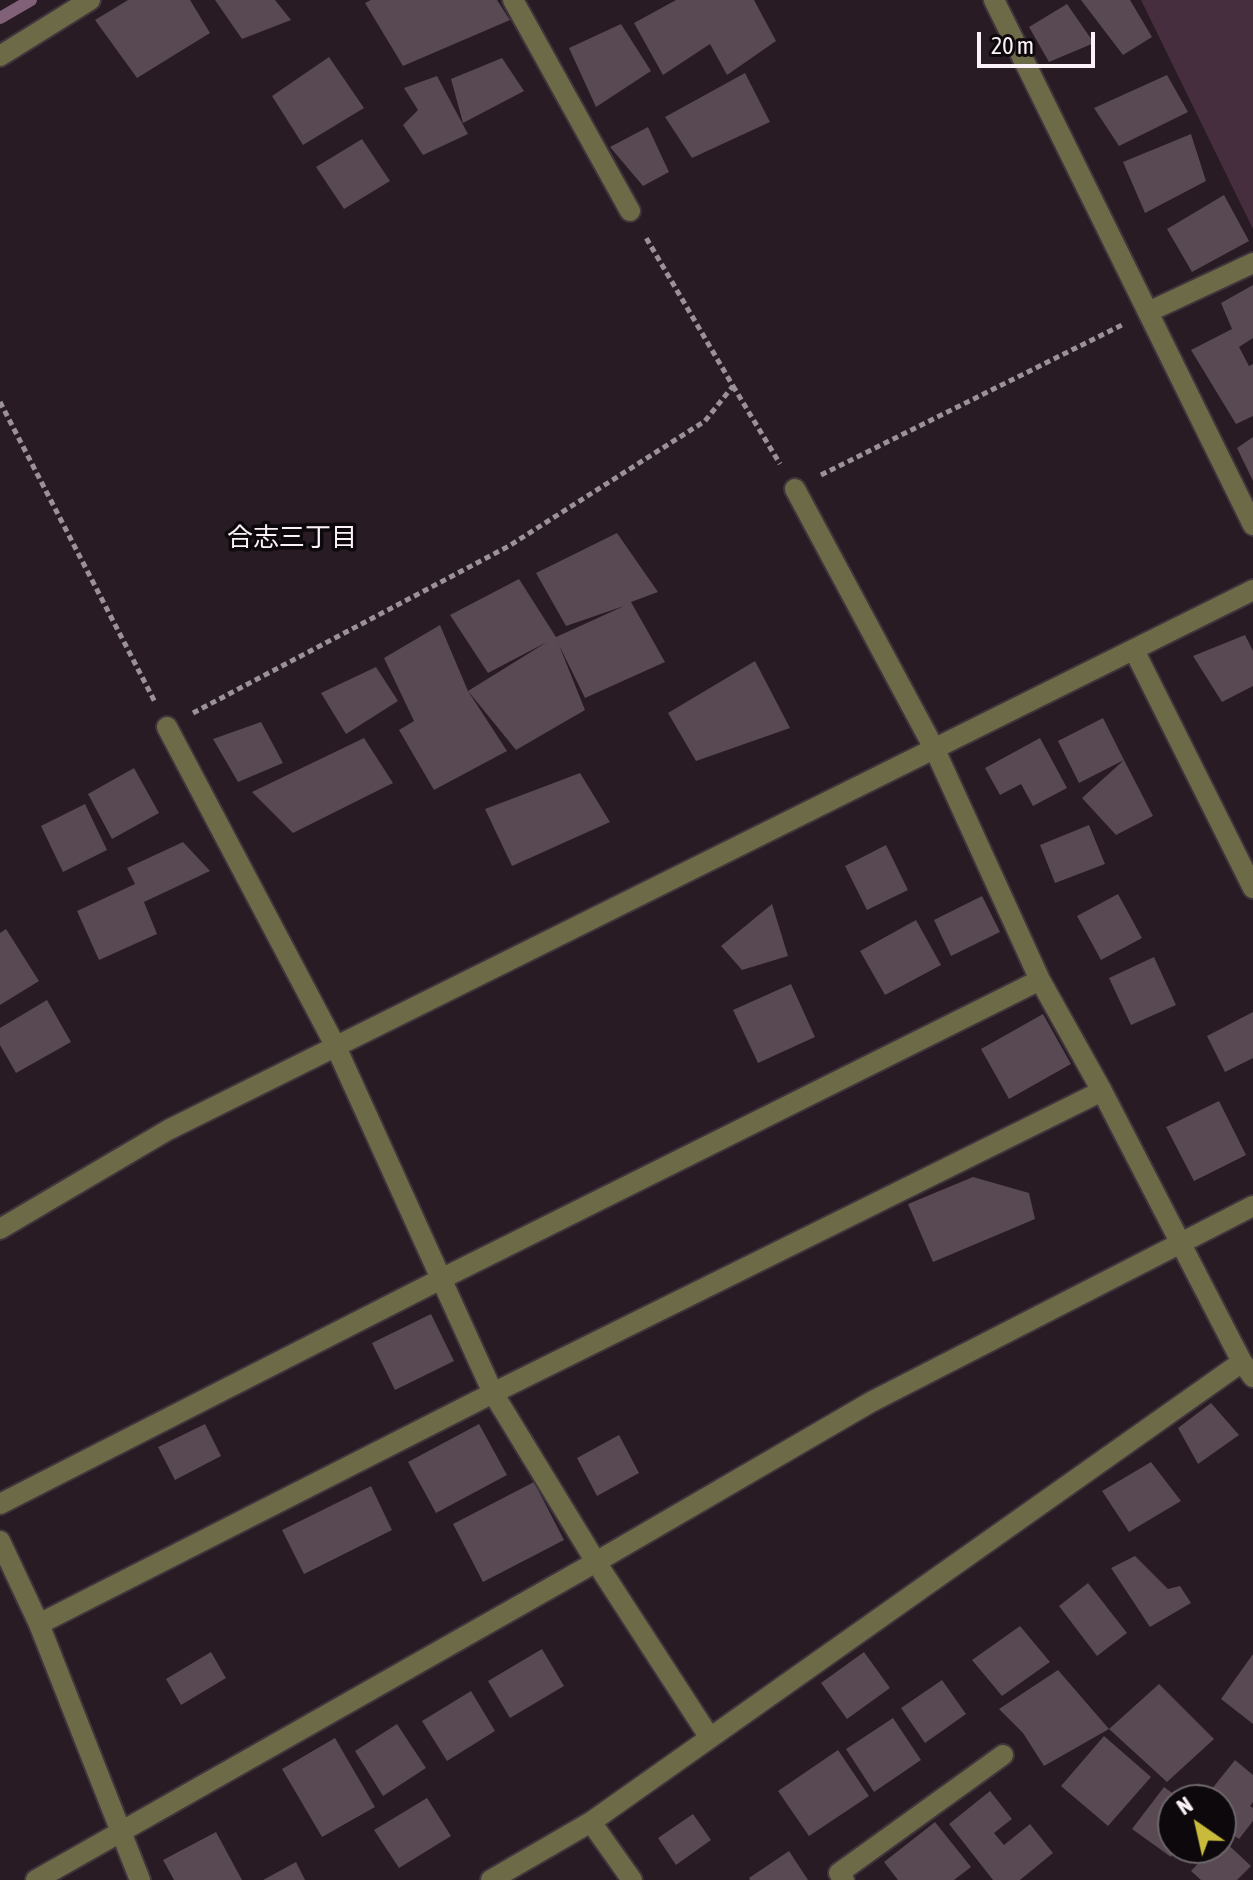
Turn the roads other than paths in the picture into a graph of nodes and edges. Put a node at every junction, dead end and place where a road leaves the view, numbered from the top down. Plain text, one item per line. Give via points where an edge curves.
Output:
1 (90, 0) edge
2 (513, 0) edge
3 (994, 0) edge
4 (0, 56) edge
5 (630, 211) road end
6 (1253, 263) edge
7 (1148, 312) junction
8 (795, 489) road end
9 (1253, 525) edge
10 (1253, 590) edge
11 (1134, 650) junction
12 (167, 727) road end
13 (935, 750) junction
14 (1253, 888) edge
15 (1040, 980) junction
16 (336, 1047) junction
17 (1102, 1091) junction
18 (1253, 1206) edge
19 (0, 1229) edge
20 (1179, 1244) junction
21 (441, 1279) junction
22 (1247, 1369) edge
23 (493, 1393) junction
24 (0, 1504) edge
25 (0, 1541) edge
26 (596, 1562) junction
27 (39, 1624) junction
28 (710, 1738) junction
29 (1003, 1755) dead end
30 (591, 1822) junction
31 (121, 1832) junction
32 (36, 1880) edge
33 (140, 1880) edge
34 (491, 1880) edge
35 (632, 1880) edge
36 (844, 1880) edge

1 - 4 street
2 - 5 street
3 - 7 street
6 - 7 street
7 - 9 street
8 - 13 street
10 - 11 street
11 - 13 street
11 - 14 street
12 - 16 street
13 - 15 street
13 - 16 street
15 - 17 street
15 - 21 street
16 - 19 street via 168,1130
16 - 21 street
17 - 20 street
17 - 23 street
18 - 20 street
20 - 22 street
20 - 26 street via 871,1402
21 - 23 street
21 - 24 street
22 - 28 street
23 - 26 street
23 - 27 street
25 - 27 street
26 - 28 street
26 - 31 street
27 - 31 street
28 - 30 street
29 - 36 street via 839,1873
30 - 34 street
30 - 35 street
31 - 32 street
31 - 33 street

